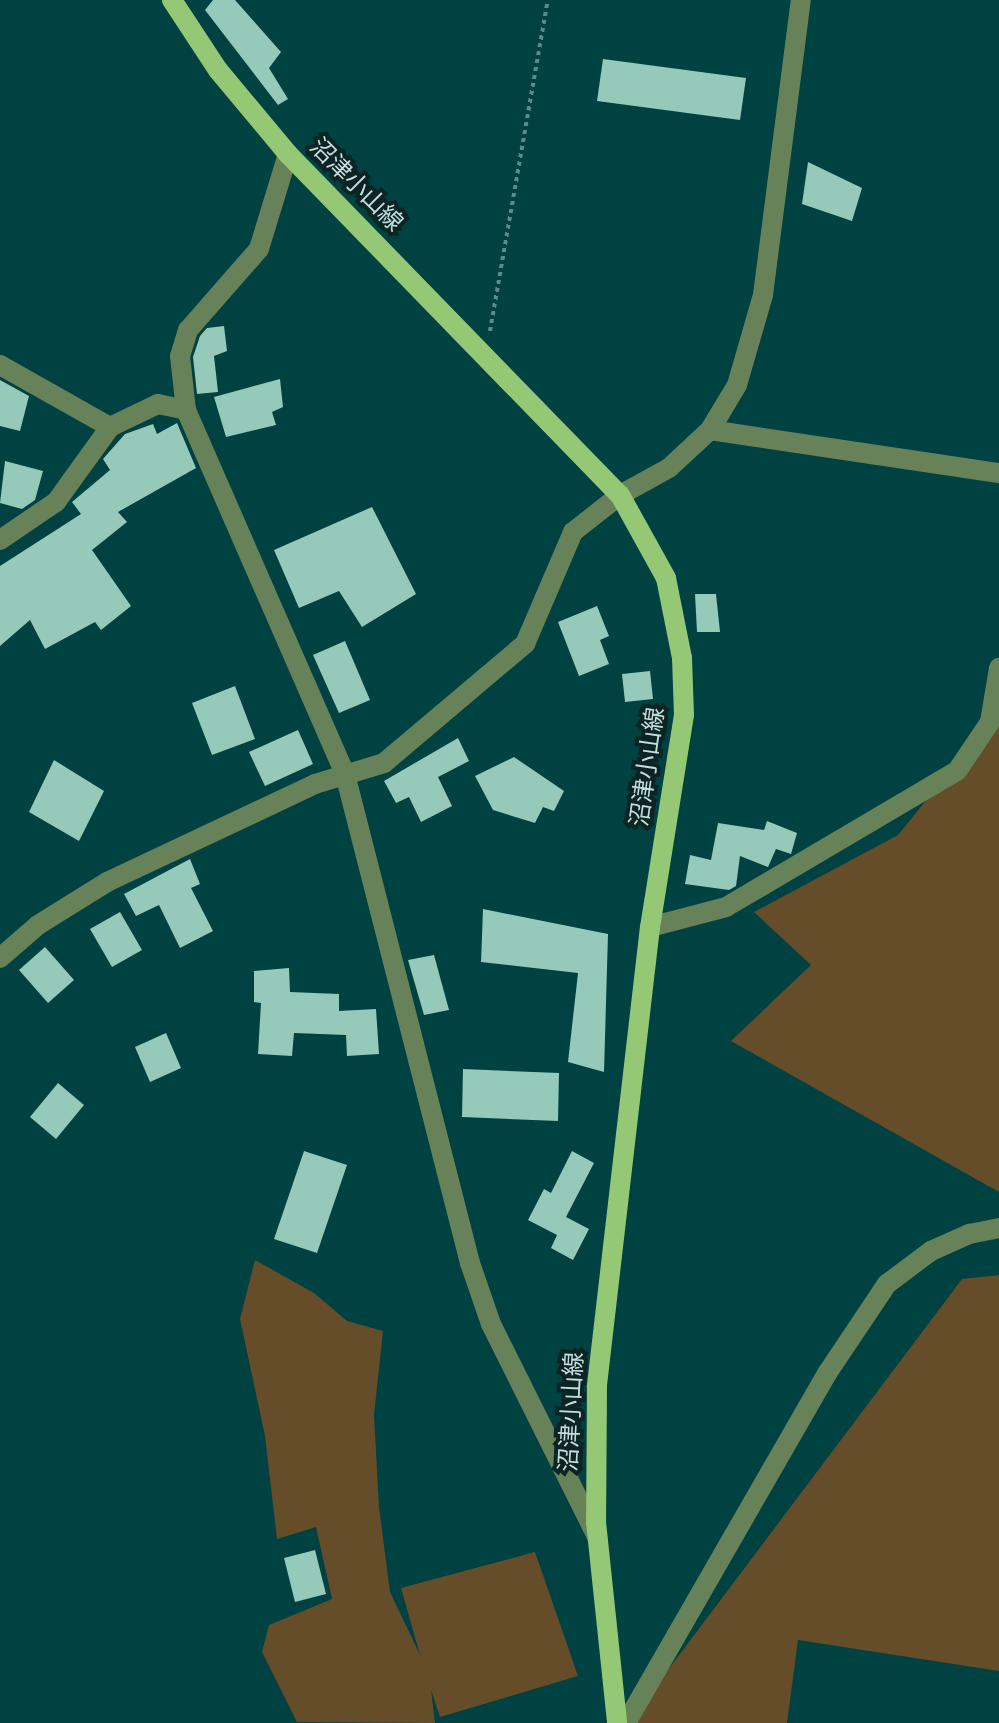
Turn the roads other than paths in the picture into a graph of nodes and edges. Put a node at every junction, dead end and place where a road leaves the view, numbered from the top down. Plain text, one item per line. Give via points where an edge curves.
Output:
1 (172, 0) edge
2 (801, 0) edge
3 (288, 154) junction
4 (0, 365) edge
5 (186, 410) junction
6 (110, 427) junction
7 (710, 430) junction
8 (999, 473) edge
9 (620, 495) junction
10 (0, 540) edge
11 (999, 668) edge
12 (345, 774) junction
13 (650, 927) junction
14 (0, 958) edge
15 (999, 1228) edge
16 (597, 1537) junction
17 (617, 1723) edge
18 (626, 1723) edge

1 - 3 main road, 沼津小山線 via 218,70
2 - 7 street via 763,295 737,385
3 - 5 street via 259,249 188,330 180,356
3 - 9 main road, 沼津小山線
4 - 6 street
5 - 6 street via 158,404
5 - 12 street
6 - 10 street via 56,502
7 - 8 street
7 - 9 street via 669,468
9 - 12 street via 573,532 525,644 384,763
9 - 13 main road, 沼津小山線 via 666,578 682,658 684,715
11 - 13 street via 990,722 957,771 726,907
12 - 14 street via 107,882 38,925
12 - 16 street via 474,1275 491,1324
13 - 16 main road, 沼津小山線 via 597,1387
15 - 18 street via 931,1251 887,1284 828,1372
16 - 17 main road, 沼津小山線

